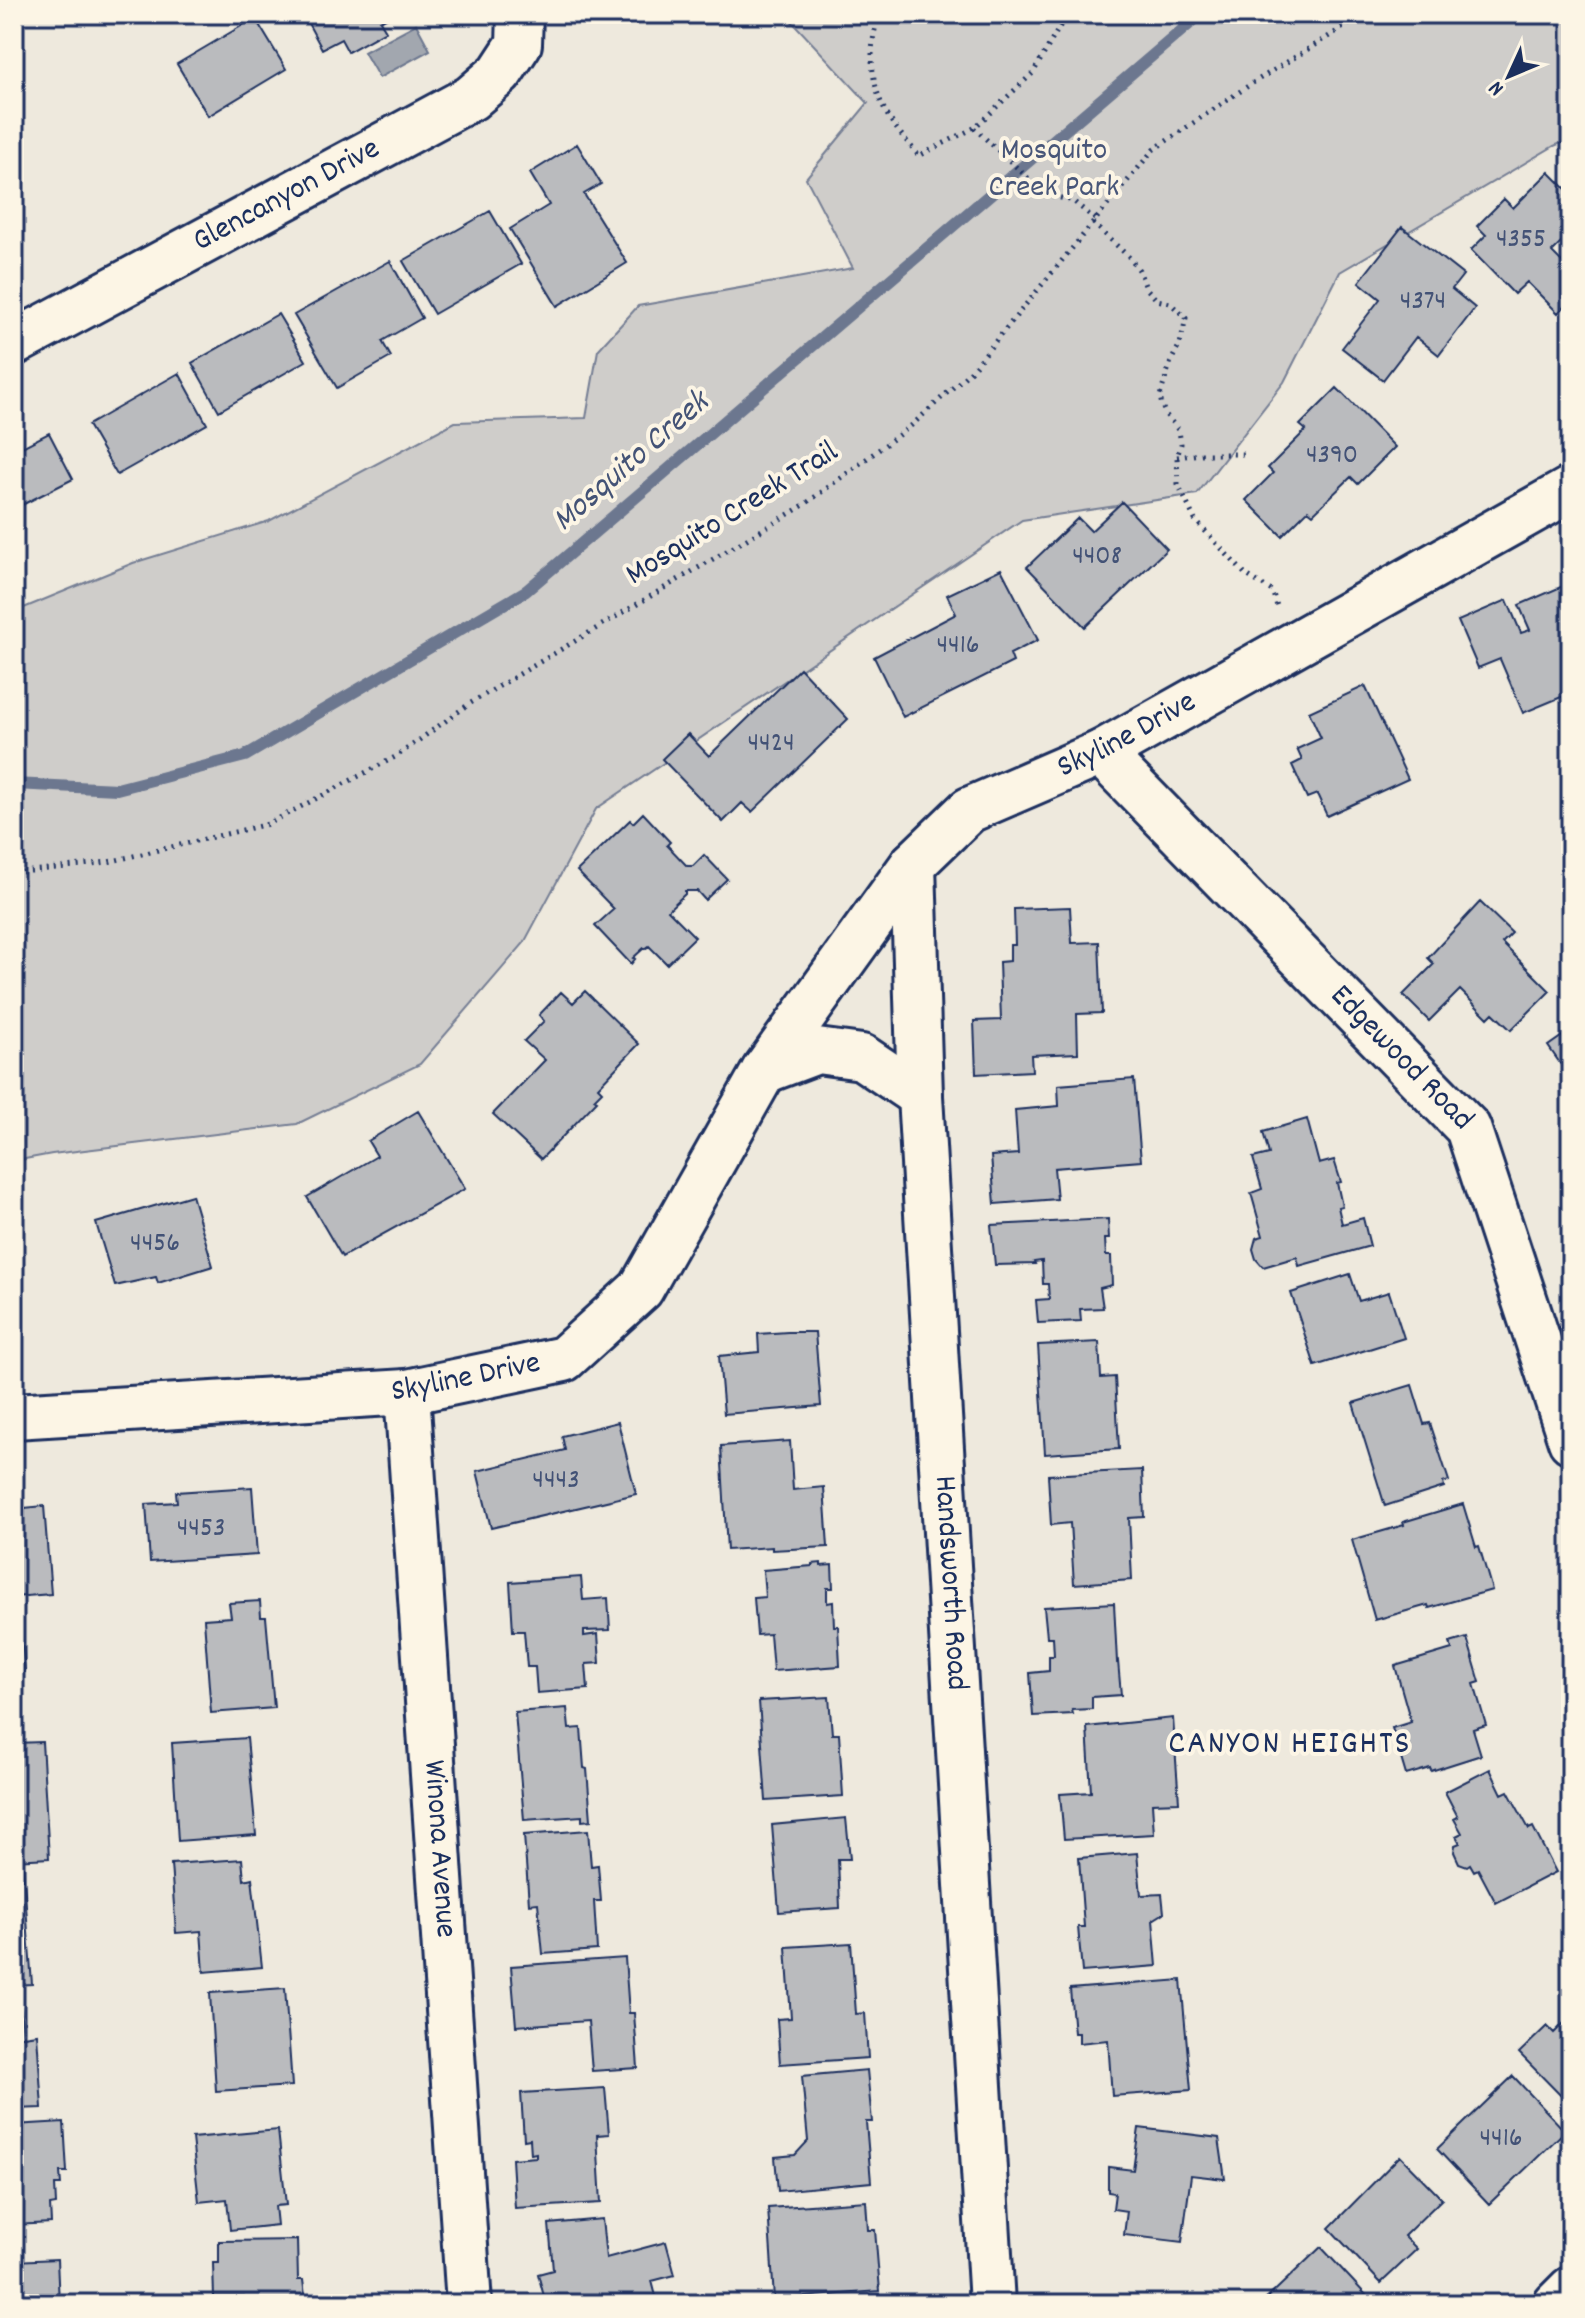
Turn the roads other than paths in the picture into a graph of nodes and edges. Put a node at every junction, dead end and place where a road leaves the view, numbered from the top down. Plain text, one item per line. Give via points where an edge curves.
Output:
1 (520, 14) edge
2 (14, 343) edge
3 (1571, 489) edge
4 (1101, 753) junction
5 (913, 864) junction
6 (764, 1071) junction
7 (920, 1096) junction
8 (407, 1392) junction
9 (14, 1416) edge
10 (1571, 1441) edge
11 (1571, 2289) edge
12 (469, 2304) edge
13 (992, 2304) edge
14 (1556, 2304) edge

1 - 2 street, Glencanyon Drive via 519,44 500,73 471,98
3 - 4 street, Skyline Drive
4 - 5 street, Skyline Drive via 969,810
4 - 10 street, Edgewood Road via 1468,1128
5 - 6 street, Skyline Drive
5 - 7 street, Handsworth Road
6 - 7 street via 817,1051 862,1057
6 - 8 street, Skyline Drive via 641,1289 564,1359
7 - 13 street, Handsworth Road
8 - 9 street, Skyline Drive
8 - 12 street, Winona Avenue
11 - 14 street

